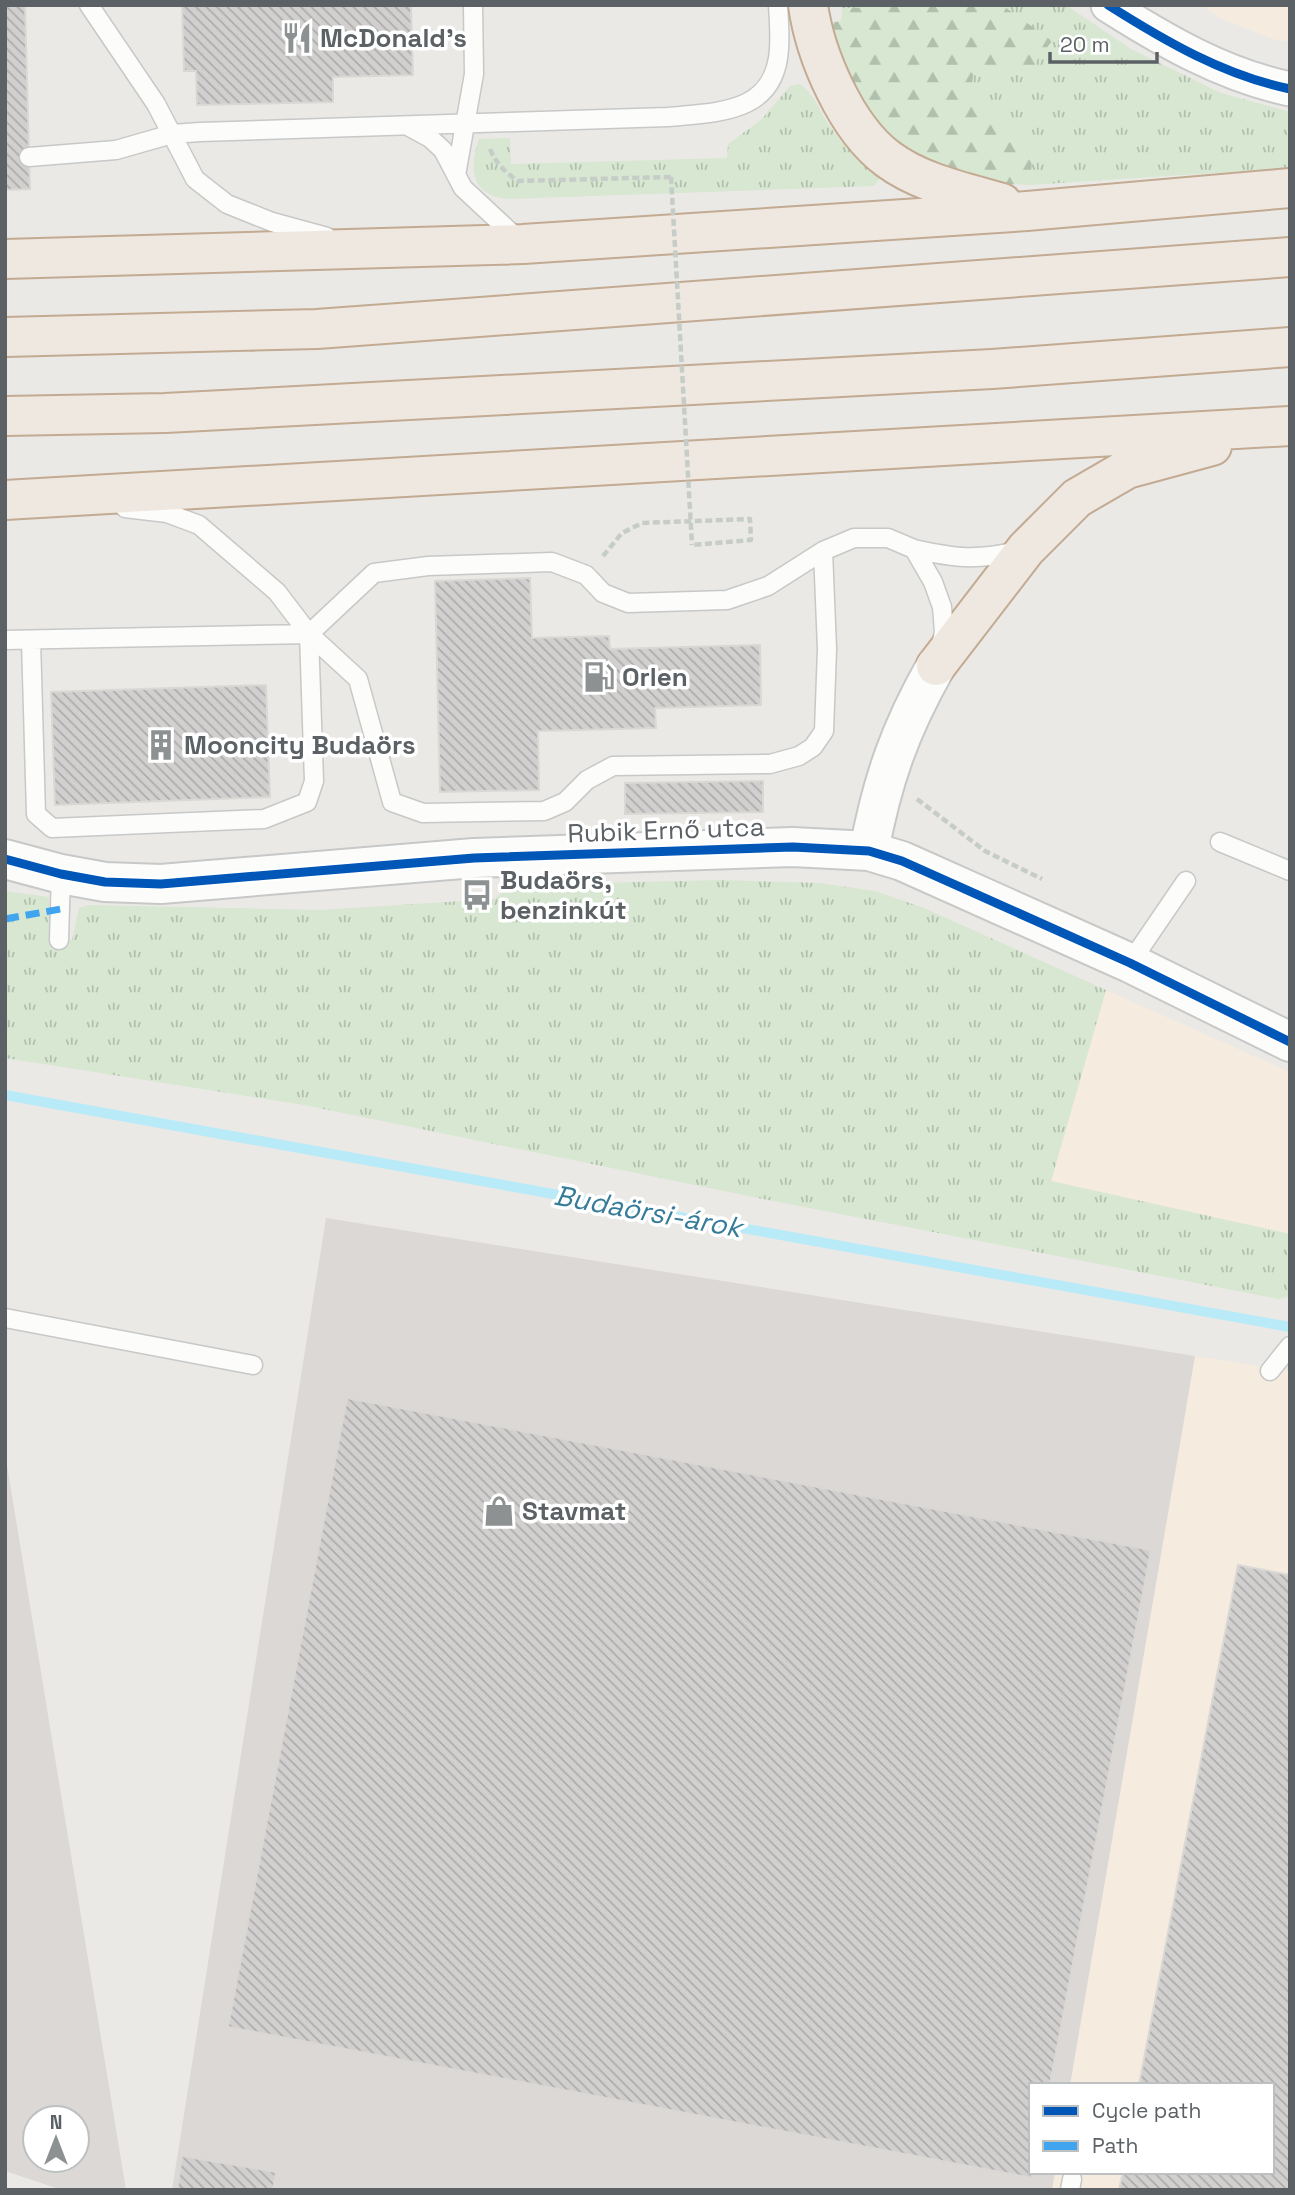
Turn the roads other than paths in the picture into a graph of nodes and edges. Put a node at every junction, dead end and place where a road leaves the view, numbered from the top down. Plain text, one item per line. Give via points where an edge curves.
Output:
1 (89, 5) edge
2 (473, 5) edge
3 (778, 5) edge
4 (808, 5) edge
5 (1108, 5) edge
6 (1290, 89) edge
7 (472, 123) junction
8 (406, 125) junction
9 (172, 134) junction
10 (29, 157) dead end
11 (456, 176) junction
12 (1290, 188) edge
13 (1027, 211) junction
14 (523, 244) junction
15 (370, 250) junction
16 (1290, 257) edge
17 (5, 259) edge
18 (5, 337) edge
19 (1290, 346) edge
20 (5, 416) edge
21 (1290, 426) edge
22 (24, 499) edge
23 (914, 549) junction
24 (1026, 549) junction
25 (823, 551) junction
26 (309, 634) junction
27 (5, 640) edge
28 (32, 640) junction
29 (936, 667) junction
30 (1220, 842) dead end
31 (869, 851) junction
32 (5, 859) edge
33 (1290, 872) edge
34 (61, 874) junction
35 (1186, 881) dead end
36 (59, 940) dead end
37 (1130, 963) junction
38 (1290, 1042) edge
39 (5, 1318) edge
40 (1290, 1346) edge
41 (253, 1365) dead end
42 (1270, 1371) dead end

1 - 9 lane
2 - 7 lane
3 - 7 lane via 779,50 773,79 743,107 668,117
4 - 13 highway via 818,50 834,85 860,131 888,159 934,183
5 - 6 street via 1172,45 1259,82
7 - 8 lane
7 - 11 lane
8 - 9 lane
8 - 11 lane via 443,150
9 - 10 lane via 116,150
9 - 15 lane via 195,179 227,204
11 - 14 lane
12 - 13 highway
13 - 14 highway
14 - 15 highway
15 - 17 highway
16 - 18 highway via 317,328
19 - 20 highway via 978,370 165,413
21 - 22 highway
21 - 24 highway via 1127,469 1077,498
22 - 26 lane via 167,513 199,525 277,592
23 - 24 lane via 948,557 989,558
23 - 25 lane via 888,538 854,538
23 - 29 lane via 942,607 944,632
24 - 29 highway
25 - 26 lane via 768,586 727,600 628,604 603,593 586,575 552,562 428,566 374,573
25 - 26 lane via 825,719 824,731 813,747 770,764 612,766 587,780 565,802 544,811 423,813 392,803 358,680
26 - 28 lane
26 - 28 lane via 314,781 307,803 264,819 52,828 36,814
27 - 28 lane
29 - 31 street via 916,701 886,775
30 - 33 lane
31 - 34 street, Rubik Ernő utca via 793,847 474,858 161,884 105,882
31 - 37 street, Rubik Ernő utca via 902,861
32 - 34 street, Rubik Ernő utca
34 - 36 lane
35 - 37 lane
37 - 38 street, Rubik Ernő utca
39 - 41 lane
40 - 42 lane

